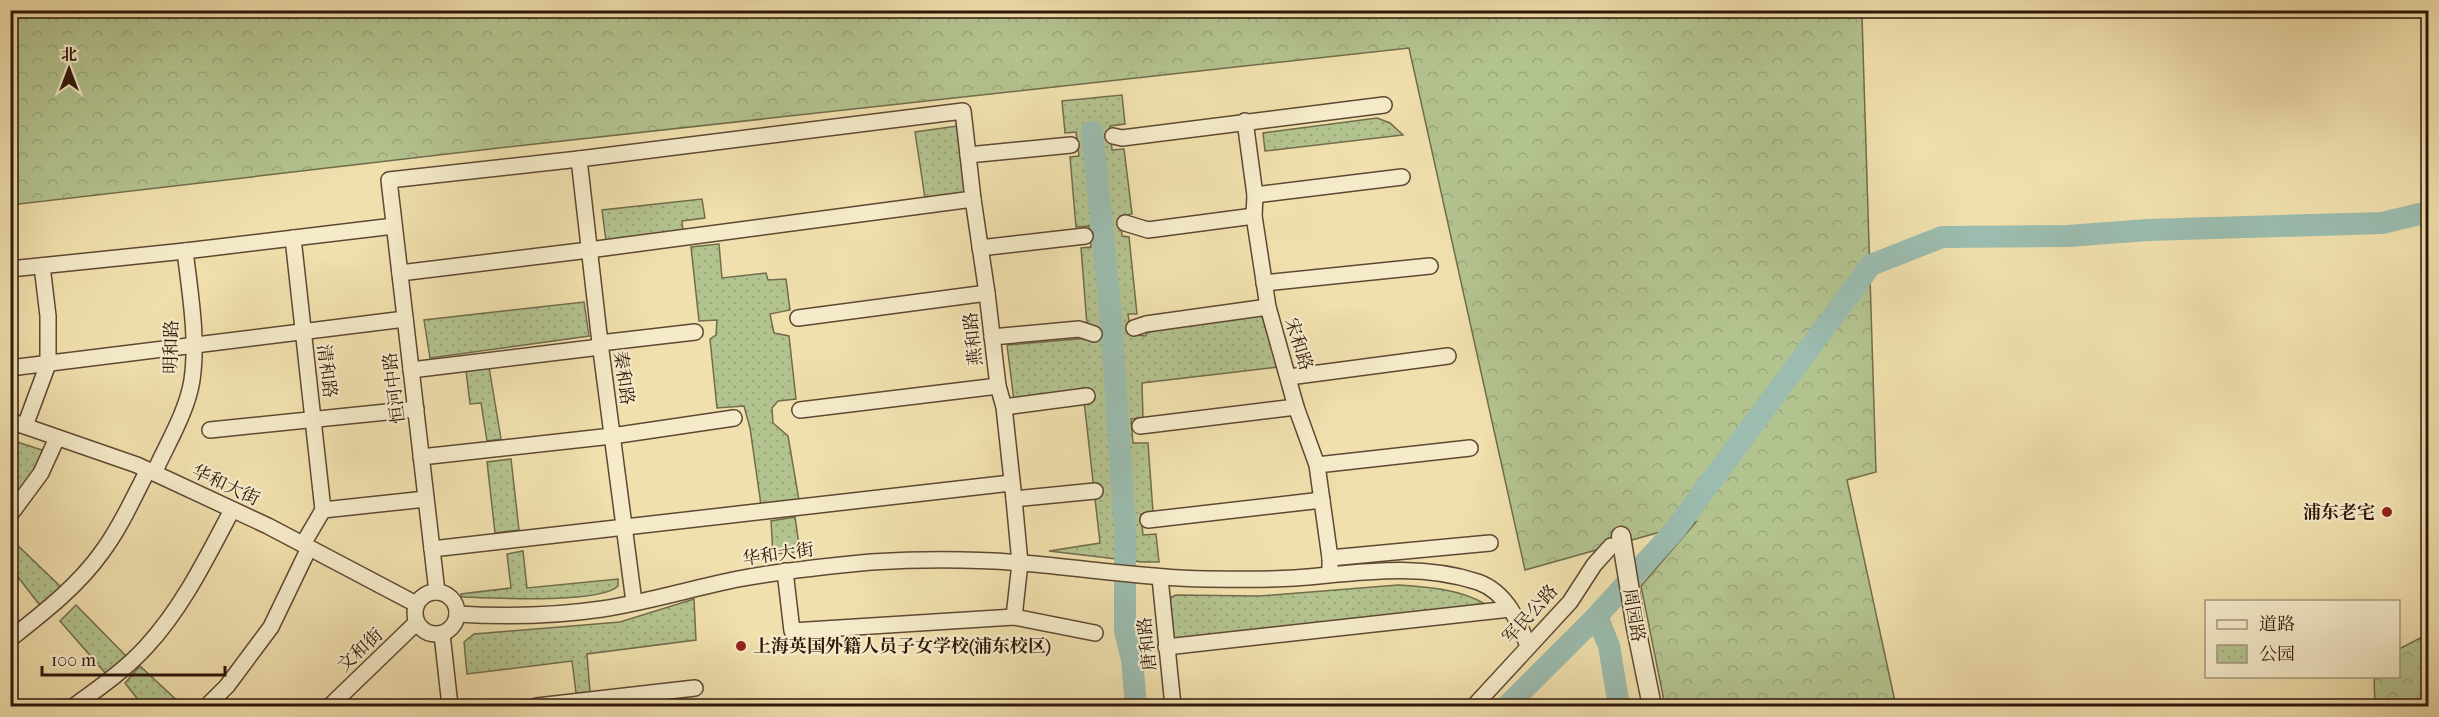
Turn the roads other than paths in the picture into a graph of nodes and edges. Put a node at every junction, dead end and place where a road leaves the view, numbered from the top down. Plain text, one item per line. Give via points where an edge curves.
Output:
1 (1384, 105) dead end
2 (1245, 121) junction
3 (1113, 135) dead end
4 (1071, 145) dead end
5 (968, 155) junction
6 (579, 159) junction
7 (1402, 177) dead end
8 (1255, 195) junction
9 (973, 199) junction
10 (1254, 216) junction
11 (1125, 223) dead end
12 (394, 226) junction
13 (1085, 236) dead end
14 (293, 238) junction
15 (980, 248) junction
16 (589, 250) junction
17 (185, 251) junction
18 (42, 266) junction
19 (1430, 266) dead end
20 (10, 268) edge
21 (400, 273) junction
22 (1264, 283) junction
23 (987, 293) junction
24 (1268, 307) junction
25 (798, 318) dead end
26 (405, 319) junction
27 (1134, 328) dead end
28 (302, 332) junction
29 (695, 332) dead end
30 (1094, 334) dead end
31 (992, 337) junction
32 (600, 345) junction
33 (193, 346) junction
34 (1448, 356) dead end
35 (48, 364) junction
36 (10, 368) edge
37 (411, 370) junction
38 (1289, 377) junction
39 (998, 386) junction
40 (1087, 396) dead end
41 (1296, 407) junction
42 (1004, 408) junction
43 (416, 409) junction
44 (800, 410) dead end
45 (734, 418) dead end
46 (314, 420) junction
47 (18, 424) edge
48 (1140, 426) dead end
49 (210, 430) dead end
50 (612, 436) junction
51 (57, 438) junction
52 (1470, 447) dead end
53 (421, 457) junction
54 (1317, 465) junction
55 (151, 472) junction
56 (1011, 483) junction
57 (1095, 491) dead end
58 (426, 499) junction
59 (1014, 499) junction
60 (1322, 501) junction
61 (232, 510) junction
62 (323, 510) junction
63 (10, 515) edge
64 (1148, 520) dead end
65 (624, 529) junction
66 (1616, 541) joint
67 (1491, 543) dead end
68 (306, 546) junction
69 (432, 549) junction
70 (1330, 558) junction
71 (1020, 563) junction
72 (785, 572) junction
73 (1330, 574) junction
74 (1153, 577) junction
75 (437, 592) junction
76 (634, 602) junction
77 (416, 604) junction
78 (1510, 609) junction
79 (457, 614) junction
80 (1014, 617) junction
81 (416, 623) junction
82 (1095, 633) dead end
83 (442, 634) junction
84 (10, 639) edge
85 (1528, 646) junction
86 (1167, 647) junction
87 (695, 688) dead end
88 (75, 706) edge
89 (207, 706) edge
90 (330, 706) edge
91 (450, 706) edge
92 (537, 706) edge
93 (1173, 706) edge
94 (1474, 706) edge
95 (1652, 706) edge

1 - 2 street
2 - 3 street via 1122,138
2 - 8 street, 宋和路
4 - 5 street
5 - 6 street, 燕和路 via 963,111
5 - 9 street, 燕和路
6 - 12 street, 恒河中路 via 389,180
6 - 16 street, 秦和路
7 - 8 street
8 - 10 street, 宋和路
9 - 15 street, 燕和路
9 - 16 street
10 - 11 street via 1148,230
10 - 22 street, 宋和路
12 - 14 street
12 - 21 street, 恒河中路
13 - 15 street
14 - 17 street
14 - 28 street, 清和路
15 - 23 street, 燕和路
16 - 21 street
16 - 32 street, 秦和路
17 - 18 street
17 - 33 street, 明和路
18 - 20 street
18 - 35 street
19 - 22 street
21 - 26 street, 恒河中路
22 - 24 street, 宋和路
23 - 25 street
23 - 31 street, 燕和路
24 - 27 street
24 - 38 street, 宋和路
26 - 28 street
26 - 37 street, 恒河中路
28 - 33 street
28 - 46 street, 清和路
29 - 32 street
30 - 31 street via 1079,329
31 - 39 street, 燕和路
32 - 37 street
32 - 50 street, 秦和路
33 - 35 street
33 - 55 street, 明和路 via 192,380 179,419
34 - 38 street
35 - 36 street
35 - 47 street
37 - 43 street, 恒河中路
38 - 41 street, 宋和路
39 - 42 street, 燕和路
39 - 44 street
40 - 42 street
41 - 48 street
41 - 54 street, 宋和路
42 - 56 street, 燕和路
43 - 46 street
43 - 53 street, 恒河中路
45 - 50 street
46 - 49 street
46 - 62 street, 清和路
47 - 51 street, 华和大街
50 - 53 street
50 - 65 street, 秦和路
51 - 55 street, 华和大街
51 - 63 street via 41,473
52 - 54 street
53 - 58 street, 恒河中路
54 - 60 street, 宋和路
55 - 61 street, 华和大街
55 - 84 street, 明和路 via 101,554 46,611
56 - 59 street, 燕和路
56 - 65 street
57 - 59 street
58 - 62 street
58 - 69 street, 恒河中路
59 - 71 street, 燕和路
60 - 64 street
60 - 70 street, 宋和路
61 - 68 street, 华和大街
61 - 88 street via 190,588 146,647 117,675
62 - 68 street
65 - 69 street
65 - 76 street, 秦和路
66 - 85 street, 军民公路 via 1594,565 1570,602
66 - 95 street, 周园路
67 - 70 street
68 - 77 street, 华和大街
68 - 89 street via 271,627
69 - 75 street, 恒河中路
70 - 73 street, 宋和路
71 - 72 street, 华和大街 via 872,562
71 - 74 street, 华和大街
71 - 80 street, 燕和路
72 - 76 street, 华和大街
72 - 80 street via 792,630
73 - 74 street, 华和大街 via 1264,580
73 - 78 street, 华和大街 via 1398,569 1438,573 1481,583 1501,595
74 - 86 street, 唐和路
75 - 77 street via 426,594
75 - 79 street via 454,602
76 - 79 street, 华和大街 via 600,609 512,616
77 - 81 street
78 - 85 street, 华和大街
78 - 86 street
79 - 83 street via 450,629
80 - 82 street
81 - 83 street via 430,634
81 - 90 street, 文和街
83 - 91 street
85 - 94 street, 军民公路
86 - 93 street, 唐和路
87 - 92 street

